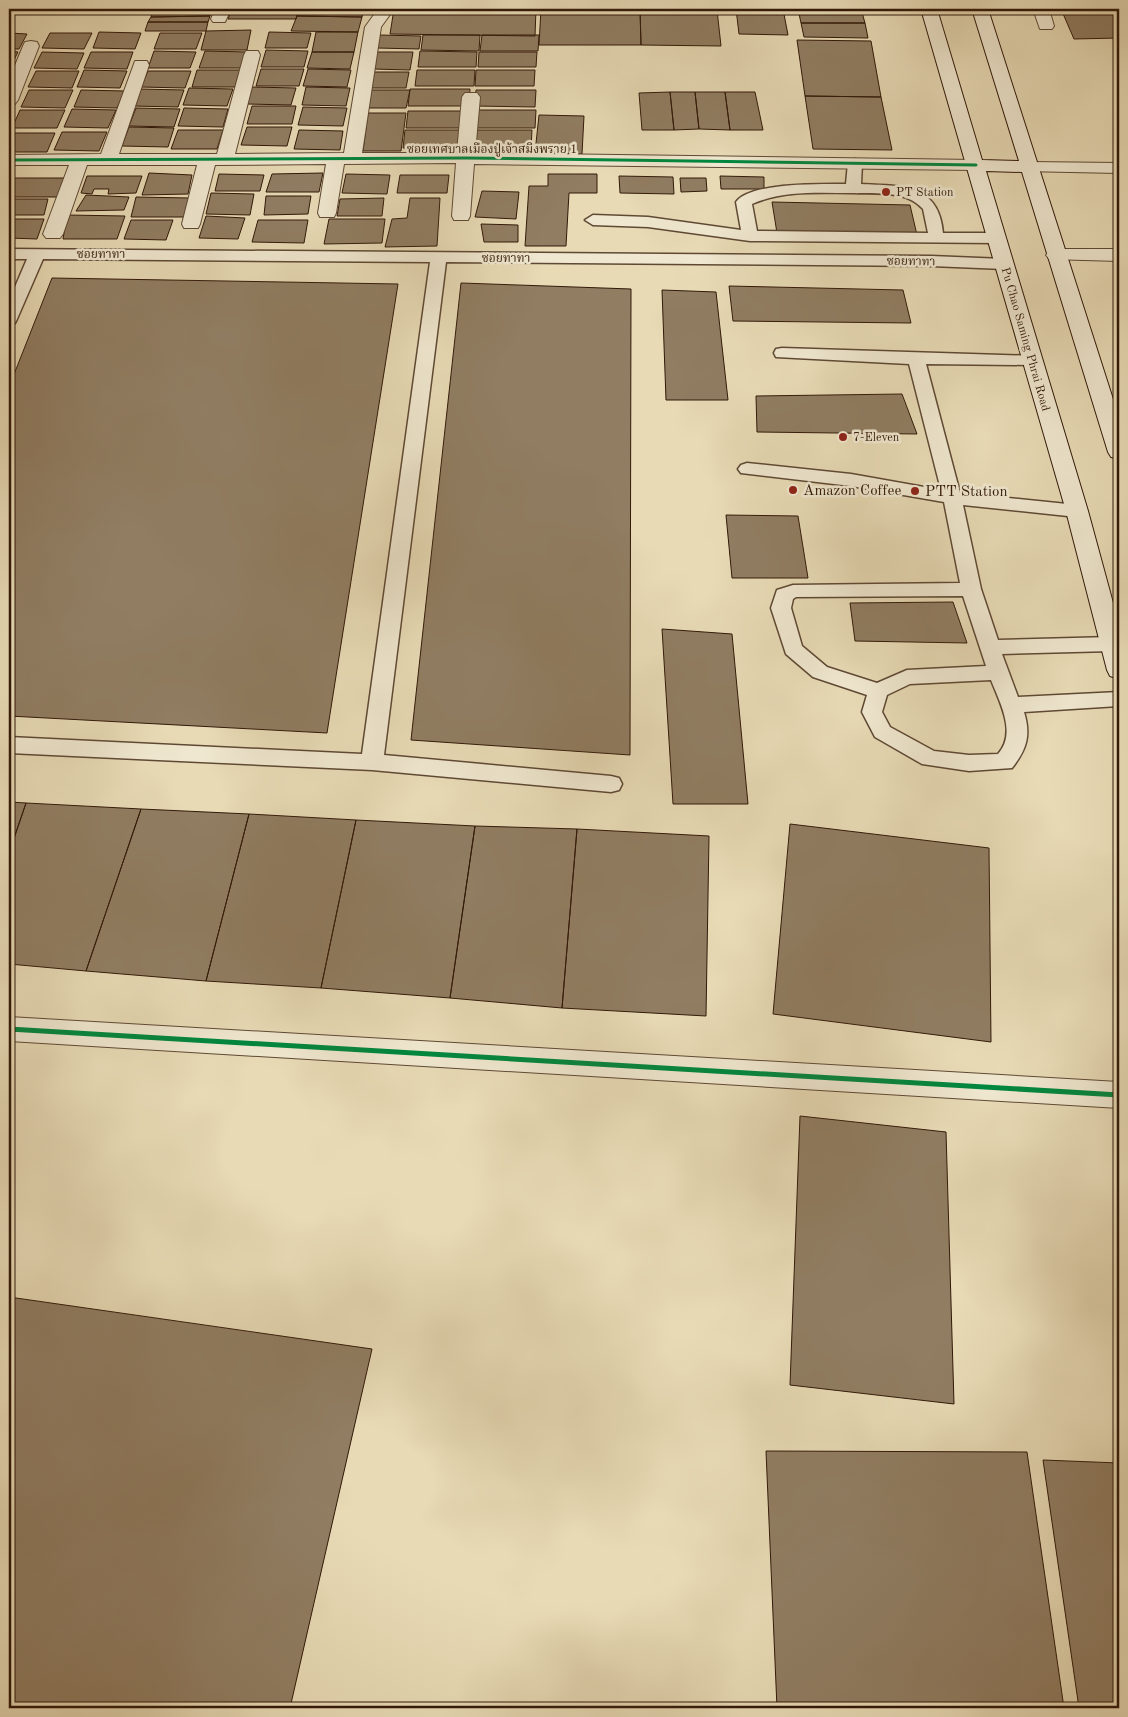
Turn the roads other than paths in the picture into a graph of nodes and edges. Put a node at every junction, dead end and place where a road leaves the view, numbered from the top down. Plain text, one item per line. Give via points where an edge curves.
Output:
1 (386, 9) edge
2 (929, 9) edge
3 (980, 9) edge
4 (1041, 9) edge
5 (1046, 26) dead end
6 (31, 46) dead end
7 (252, 55) dead end
8 (141, 65) dead end
9 (471, 97) dead end
10 (9, 100) edge
11 (344, 158) junction
12 (466, 158) junction
13 (216, 159) junction
14 (9, 160) edge
15 (80, 160) junction
16 (108, 160) junction
17 (855, 163) junction
18 (976, 165) junction
19 (1028, 167) junction
20 (1119, 168) edge
21 (853, 188) junction
22 (327, 212) dead end
23 (461, 216) dead end
24 (593, 220) dead end
25 (191, 224) dead end
26 (53, 234) dead end
27 (750, 236) junction
28 (936, 238) junction
29 (997, 238) junction
30 (9, 254) edge
31 (37, 254) junction
32 (1056, 255) junction
33 (1119, 255) edge
34 (438, 257) junction
35 (1004, 264) junction
36 (9, 319) edge
37 (782, 353) dead end
38 (916, 358) junction
39 (1031, 360) junction
40 (1119, 452) edge
41 (747, 469) dead end
42 (952, 498) junction
43 (1077, 511) junction
44 (970, 589) junction
45 (1116, 644) edge
46 (991, 647) junction
47 (1119, 670) edge
48 (998, 672) junction
49 (878, 691) junction
50 (1119, 699) edge
51 (1011, 705) junction
52 (9, 745) edge
53 (372, 762) junction
54 (611, 784) dead end
55 (9, 1029) edge
56 (1119, 1095) edge

1 - 11 street via 373,27
2 - 18 street, Pu Chao Saming Phrai Road
3 - 19 street
4 - 5 street
6 - 10 street
7 - 13 street
8 - 16 street
9 - 12 street
11 - 12 street, ซอยเทศบาลเมืองปู่เจ้าสมิงพราย 1
11 - 13 street, ซอยเทศบาลเมืองปู่เจ้าสมิงพราย 1
11 - 22 street
12 - 17 street, ซอยเทศบาลเมืองปู่เจ้าสมิงพราย 1
12 - 23 street
13 - 16 street, ซอยเทศบาลเมืองปู่เจ้าสมิงพราย 1
13 - 25 street
14 - 15 street, ซอยเทศบาลเมืองปู่เจ้าสมิงพราย 1
15 - 16 street, ซอยเทศบาลเมืองปู่เจ้าสมิงพราย 1
15 - 26 street
17 - 18 street, ซอยเทศบาลเมืองปู่เจ้าสมิงพราย 1
17 - 21 lane
18 - 19 street, ซอยเทศบาลเมืองปู่เจ้าสมิงพราย 1
18 - 29 street, Pu Chao Saming Phrai Road
19 - 20 street, ซอยเทศบาลเมืองปู่เจ้าสมิงพราย 1
19 - 32 street
21 - 27 lane via 758,195 744,202
21 - 28 lane via 912,194 922,199 931,209
24 - 27 lane via 648,222
27 - 28 lane
28 - 29 lane
29 - 35 street, Pu Chao Saming Phrai Road
30 - 31 lane, ซอยทาทา
31 - 34 lane, ซอยทาทา
31 - 36 lane
32 - 33 street
32 - 40 street
34 - 35 lane, ซอยทาทา
34 - 53 lane
35 - 39 street, Pu Chao Saming Phrai Road
37 - 38 lane
38 - 39 lane
38 - 42 lane
39 - 43 street, Pu Chao Saming Phrai Road
41 - 42 lane via 851,480
42 - 43 lane
42 - 44 lane
43 - 45 street, Pu Chao Saming Phrai Road
44 - 46 lane
44 - 49 lane via 793,591 784,595 781,608 793,649 820,672
45 - 46 lane
45 - 47 street, Pu Chao Saming Phrai Road
46 - 48 lane
48 - 49 lane via 907,677
48 - 51 lane
49 - 51 lane via 872,712 882,732 930,758 969,763 1004,762 1016,750 1020,732
50 - 51 lane
52 - 53 lane
53 - 54 lane
55 - 56 street

